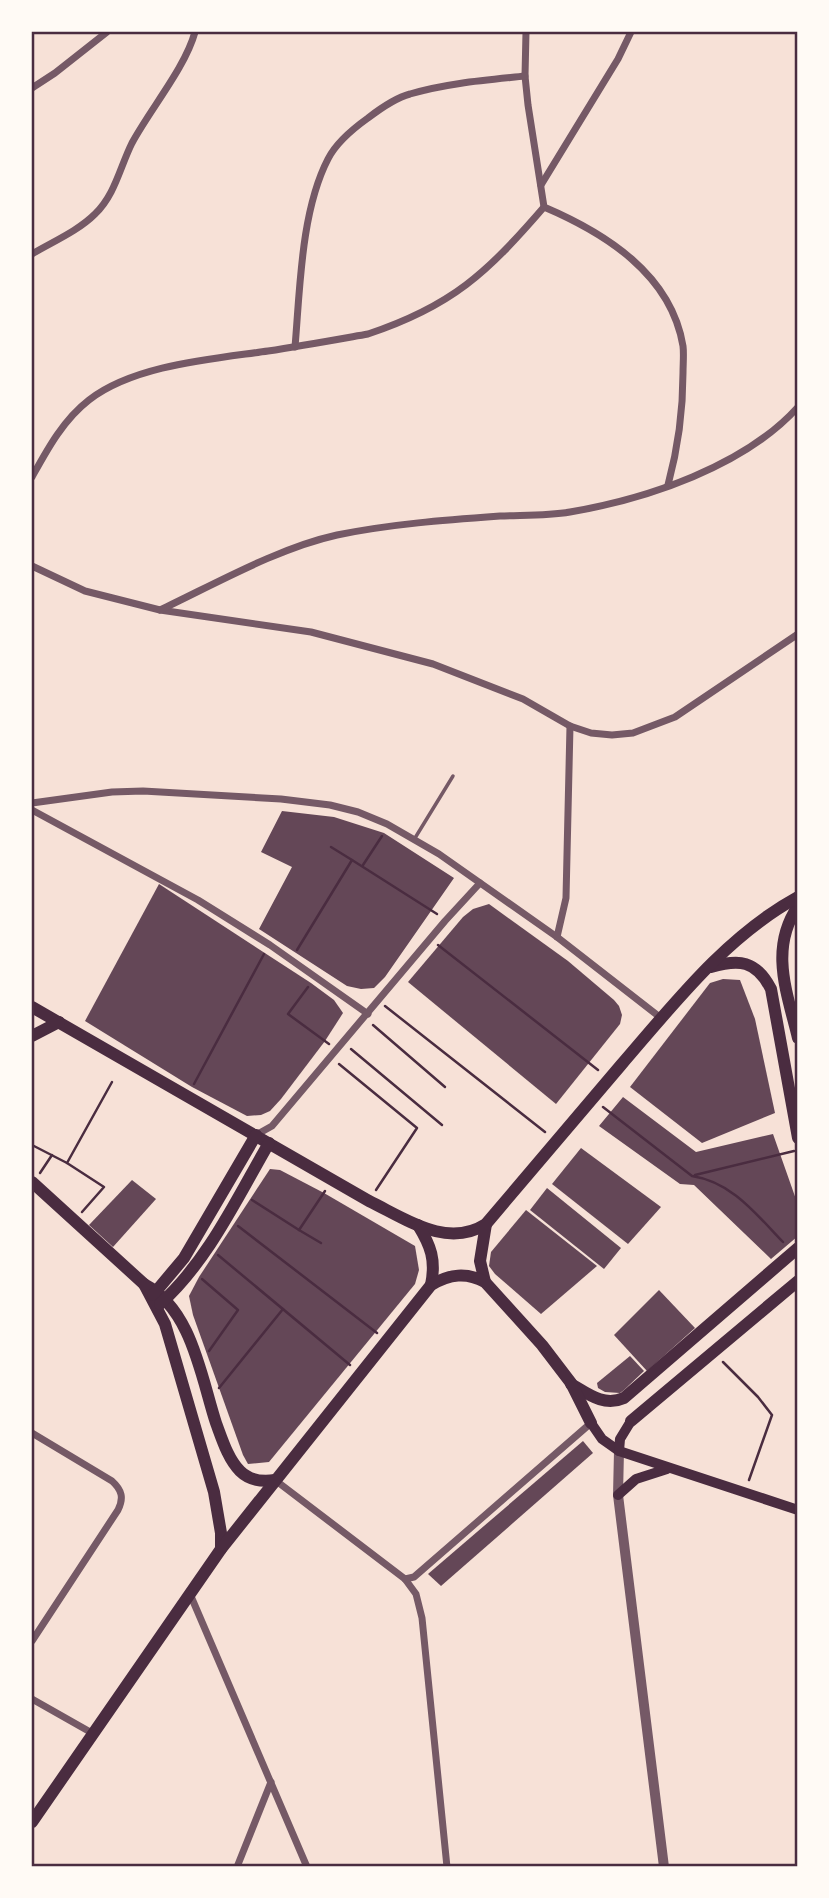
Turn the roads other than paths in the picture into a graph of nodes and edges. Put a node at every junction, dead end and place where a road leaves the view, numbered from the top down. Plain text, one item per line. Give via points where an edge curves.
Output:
1 (107, 32) edge
2 (195, 32) edge
3 (526, 32) edge
4 (631, 32) edge
5 (525, 76) junction
6 (32, 88) edge
7 (541, 185) junction
8 (544, 207) junction
9 (32, 254) edge
10 (295, 347) junction
11 (797, 407) edge
12 (32, 477) edge
13 (668, 485) junction
14 (32, 566) edge
15 (160, 610) junction
16 (797, 634) edge
17 (570, 726) junction
18 (453, 776) dead end
19 (32, 803) edge
20 (32, 810) edge
21 (415, 838) junction
22 (480, 883) junction
23 (797, 897) edge
24 (797, 906) edge
25 (557, 937) junction
26 (707, 968) junction
27 (32, 1007) edge
28 (366, 1016) junction
29 (661, 1018) junction
30 (60, 1022) junction
31 (32, 1036) edge
32 (797, 1038) edge
33 (272, 1126) junction
34 (257, 1135) junction
35 (797, 1138) edge
36 (269, 1143) junction
37 (34, 1180) edge
38 (486, 1224) junction
39 (418, 1225) junction
40 (795, 1250) edge
41 (797, 1281) edge
42 (485, 1282) junction
43 (431, 1285) junction
44 (157, 1299) junction
45 (570, 1383) junction
46 (631, 1421) joint
47 (591, 1423) junction
48 (32, 1433) edge
49 (619, 1451) junction
50 (229, 1455) junction
51 (207, 1468) junction
52 (667, 1469) junction
53 (275, 1480) junction
54 (618, 1495) junction
55 (797, 1510) edge
56 (220, 1549) junction
57 (405, 1579) junction
58 (189, 1592) junction
59 (32, 1641) edge
60 (32, 1699) edge
61 (92, 1733) junction
62 (271, 1783) junction
63 (32, 1822) edge
64 (237, 1867) edge
65 (306, 1867) edge
66 (447, 1867) edge
67 (664, 1867) edge

1 - 6 street
2 - 9 street via 189,51 147,117 96,214
3 - 5 street
4 - 7 street
5 - 7 street
5 - 10 street via 408,94 353,129 328,157 315,191 302,261
7 - 8 street
8 - 10 street via 502,255 436,306 368,334
8 - 13 street via 631,257 661,293 676,321 683,347 683,400
10 - 12 street via 143,374 110,387 67,422
11 - 13 street via 736,457
13 - 15 street via 567,512 434,520 332,536 274,557
14 - 15 street via 85,591
15 - 17 street via 311,632 393,652 497,688
16 - 17 street via 655,726 612,735
17 - 25 street via 566,898
18 - 21 lane
19 - 21 street via 112,792 330,805
20 - 28 street via 198,900 315,976
21 - 22 street
22 - 25 street
22 - 28 street
23 - 26 main road
24 - 32 main road via 781,950
25 - 29 street
26 - 29 main road
26 - 35 main road via 741,963 765,977 771,989
27 - 30 main road
28 - 33 street
29 - 38 main road
30 - 31 main road
30 - 34 main road
33 - 34 street
33 - 36 street
34 - 36 main road
34 - 44 main road
36 - 39 main road
36 - 44 main road via 192,1270
37 - 44 main road
38 - 39 main road via 459,1235
38 - 42 main road via 480,1261
39 - 43 main road via 434,1259
40 - 45 main road via 621,1399 604,1401
41 - 46 main road
42 - 43 main road via 458,1275
42 - 45 main road via 532,1332
43 - 53 main road
44 - 50 main road via 184,1329
44 - 51 main road
45 - 47 main road
46 - 49 main road via 620,1438
47 - 49 main road via 602,1439
47 - 57 street via 414,1577
48 - 59 street via 112,1481 122,1500
49 - 52 main road
49 - 54 street
50 - 51 main road
50 - 53 main road via 246,1476
51 - 56 main road via 219,1517
52 - 54 main road via 636,1479
52 - 55 main road
53 - 56 main road
53 - 57 street
54 - 67 street
56 - 58 main road
57 - 66 street via 419,1603
58 - 61 main road
58 - 62 street
60 - 61 street
61 - 63 main road
62 - 64 street
62 - 65 street

